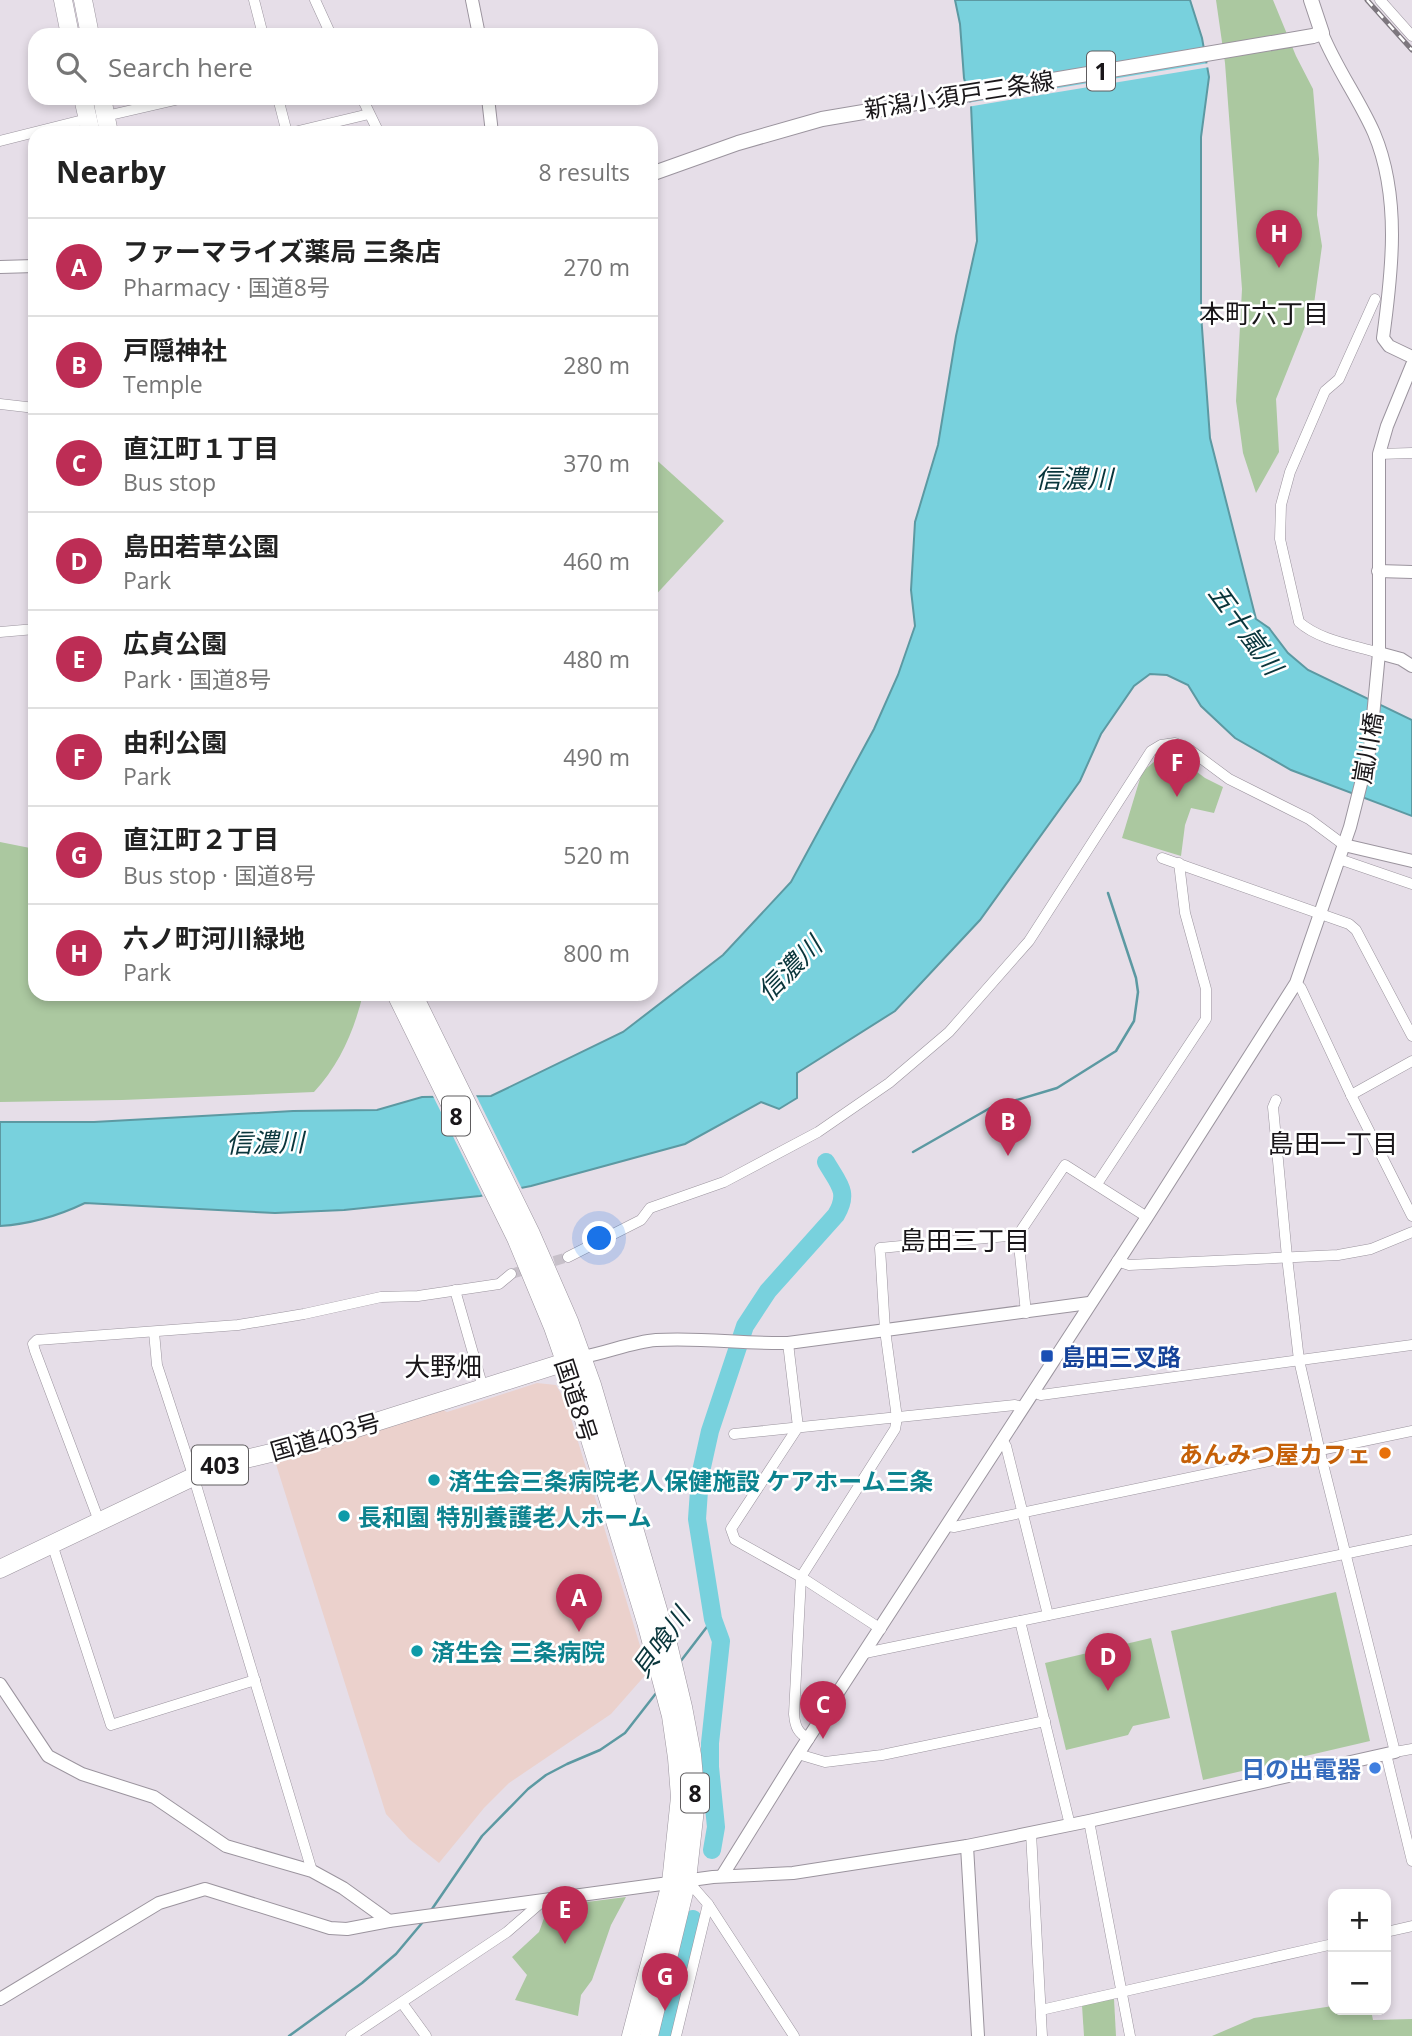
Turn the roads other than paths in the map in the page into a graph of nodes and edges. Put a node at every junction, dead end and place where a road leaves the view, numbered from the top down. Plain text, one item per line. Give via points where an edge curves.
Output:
1 (63, 0) edge
2 (83, 0) edge
3 (254, 0) edge
4 (314, 0) edge
5 (472, 0) edge
6 (1311, 0) edge
7 (1380, 0) edge
8 (69, 28) edge
9 (89, 28) edge
10 (261, 28) edge
11 (328, 28) edge
12 (478, 28) edge
13 (1318, 35) junction
14 (1412, 36) edge
15 (84, 105) edge
16 (104, 105) edge
17 (164, 105) edge
18 (280, 105) edge
19 (365, 105) edge
20 (489, 105) edge
21 (369, 114) junction
22 (108, 125) edge
23 (89, 126) edge
24 (286, 126) edge
25 (318, 126) edge
26 (375, 126) edge
27 (491, 126) edge
28 (28, 136) edge
29 (0, 141) edge
30 (658, 172) edge
31 (28, 266) edge
32 (0, 267) edge
33 (1375, 299) dead end
34 (1412, 357) edge
35 (1412, 365) edge
36 (0, 404) edge
37 (28, 407) edge
38 (1412, 453) edge
39 (1379, 454) junction
40 (1378, 571) junction
41 (1412, 572) edge
42 (28, 630) edge
43 (0, 632) edge
44 (1379, 653) junction
45 (1412, 666) edge
46 (1344, 845) junction
47 (1163, 858) dead end
48 (1339, 859) junction
49 (1412, 861) edge
50 (1179, 863) junction
51 (1412, 884) edge
52 (1320, 914) junction
53 (1296, 983) junction
54 (400, 1001) edge
55 (416, 1001) edge
56 (1412, 1035) edge
57 (1412, 1061) edge
58 (1351, 1096) junction
59 (1276, 1100) dead end
60 (1097, 1184) junction
61 (1412, 1216) edge
62 (1147, 1217) junction
63 (1412, 1232) edge
64 (1018, 1235) junction
65 (524, 1236) junction
66 (569, 1257) tunnel mouth
67 (1287, 1257) junction
68 (1117, 1261) junction
69 (511, 1274) tunnel mouth
70 (455, 1290) junction
71 (1089, 1303) junction
72 (1026, 1313) junction
73 (886, 1331) junction
74 (153, 1332) junction
75 (788, 1343) junction
76 (1412, 1345) edge
77 (574, 1360) junction
78 (1299, 1360) junction
79 (483, 1388) junction
80 (1033, 1392) junction
81 (1023, 1407) junction
82 (897, 1418) junction
83 (798, 1427) junction
84 (1412, 1431) edge
85 (734, 1434) dead end
86 (1002, 1440) junction
87 (1320, 1452) junction
88 (193, 1475) junction
89 (1023, 1513) junction
90 (99, 1521) junction
91 (948, 1525) junction
92 (1412, 1540) edge
93 (52, 1544) junction
94 (1347, 1553) junction
95 (0, 1569) edge
96 (801, 1577) junction
97 (1048, 1615) junction
98 (1020, 1621) junction
99 (881, 1629) junction
100 (865, 1653) junction
101 (255, 1680) junction
102 (0, 1684) edge
103 (1045, 1721) junction
104 (809, 1739) junction
105 (1412, 1749) edge
106 (1391, 1753) junction
107 (798, 1754) junction
108 (1089, 1821) junction
109 (1070, 1825) junction
110 (1031, 1833) junction
111 (967, 1846) junction
112 (1412, 1861) edge
113 (312, 1871) junction
114 (722, 1877) junction
115 (679, 1882) junction
116 (545, 1900) junction
117 (708, 1904) junction
118 (391, 1921) junction
119 (1412, 1926) edge
120 (1391, 1931) edge
121 (1328, 1945) edge
122 (1124, 1992) junction
123 (0, 1999) edge
124 (402, 2003) junction
125 (1041, 2010) junction
126 (351, 2036) edge
127 (426, 2036) edge
128 (631, 2036) edge
129 (649, 2036) edge
130 (676, 2036) edge
131 (794, 2036) edge
132 (978, 2036) edge
133 (1042, 2036) edge
134 (1130, 2036) edge

1 - 8 highway
2 - 9 highway
3 - 10 street
4 - 11 street
5 - 12 street
6 - 13 main road
7 - 14 street
13 - 30 main road, 新潟小須戸三条線 / 1 via 811,122
13 - 34 street via 1374,132 1384,162 1392,275 1383,338
15 - 23 highway
16 - 22 highway
17 - 22 street
18 - 24 street
19 - 21 street
20 - 27 street
21 - 25 street
21 - 26 street
28 - 29 street
31 - 32 street
33 - 44 street via 1339,379 1325,391 1313,418 1290,472 1279,521 1299,622 1327,638
35 - 39 street, 嵐川橋
36 - 37 street
38 - 39 street
39 - 40 street, 嵐川橋
40 - 41 street
40 - 44 street, 嵐川橋
42 - 43 street
44 - 45 street
44 - 46 street, 嵐川橋 via 1370,748
46 - 48 street, 嵐川橋
46 - 49 street
46 - 66 street via 1309,819 1229,779 1190,750 1175,743 1161,745 1151,751 1029,941 949,1032 889,1083 818,1132 724,1182 650,1208 641,1220
47 - 50 street
48 - 51 street
48 - 52 street, 嵐川橋
50 - 52 street
50 - 60 street via 1185,913 1206,989 1206,1019
52 - 53 street, 嵐川橋
52 - 56 street via 1356,930
53 - 58 street
53 - 62 street, 嵐川橋
54 - 65 highway, 国道8号 / 8
55 - 65 highway, 国道8号 / 8
57 - 58 street
58 - 61 street
59 - 67 street
60 - 62 street
60 - 64 street via 1065,1165
62 - 68 street, 嵐川橋
63 - 67 street via 1371,1249
64 - 72 street
64 - 73 street via 880,1248
65 - 77 highway, 国道8号 / 8 via 540,1293
67 - 68 street via 1129,1265
67 - 78 street
68 - 71 street, 嵐川橋
69 - 70 street via 499,1284
70 - 74 street via 381,1297 238,1325
70 - 79 street
71 - 72 street
71 - 80 street, 嵐川橋
72 - 73 street
73 - 75 street
73 - 82 street
74 - 88 street via 157,1366
74 - 90 street via 37,1340 33,1344
75 - 77 street via 653,1340
75 - 83 street
76 - 78 street
77 - 79 highway, 国道403号 / 403
77 - 115 highway, 国道8号 / 8 via 677,1711
78 - 80 street via 1041,1395
78 - 87 street
79 - 88 highway, 国道403号 / 403
80 - 81 street, 嵐川橋
81 - 82 street
81 - 86 street, 嵐川橋
82 - 83 street
82 - 96 street via 895,1429
83 - 85 street
83 - 96 street via 731,1529 734,1540
84 - 87 street
86 - 89 street
86 - 91 street, 嵐川橋
87 - 89 street
87 - 94 street
88 - 90 highway, 国道403号 / 403
88 - 101 street
89 - 91 street
89 - 97 street
90 - 93 highway, 国道403号 / 403
91 - 99 street, 嵐川橋
92 - 94 street
93 - 95 highway, 国道403号 / 403
93 - 101 street via 111,1725
94 - 97 street
94 - 106 street
96 - 99 street
96 - 104 street via 794,1714 795,1725
97 - 98 street
98 - 100 street
98 - 103 street
99 - 100 street, 嵐川橋
100 - 104 street, 嵐川橋
101 - 113 street
102 - 113 street via 48,1756 82,1774 153,1797 226,1846
103 - 107 street via 882,1755 825,1762
103 - 109 street
104 - 107 street, 嵐川橋
105 - 106 street
106 - 108 street
106 - 112 street
107 - 114 street, 嵐川橋
108 - 109 street
108 - 122 street
109 - 110 street
110 - 111 street
110 - 125 street
111 - 114 street via 793,1873
111 - 132 street
113 - 118 street
114 - 115 street
115 - 116 street
115 - 117 street
115 - 128 highway, 国道8号 / 8
115 - 129 highway, 国道8号 / 8
116 - 118 street
116 - 124 street via 507,1932
117 - 130 street
117 - 131 street
118 - 123 street via 347,1930 331,1928 205,1889 159,1903
119 - 120 street
121 - 122 street
122 - 125 street
122 - 134 street
124 - 126 street
124 - 127 street
125 - 133 street

